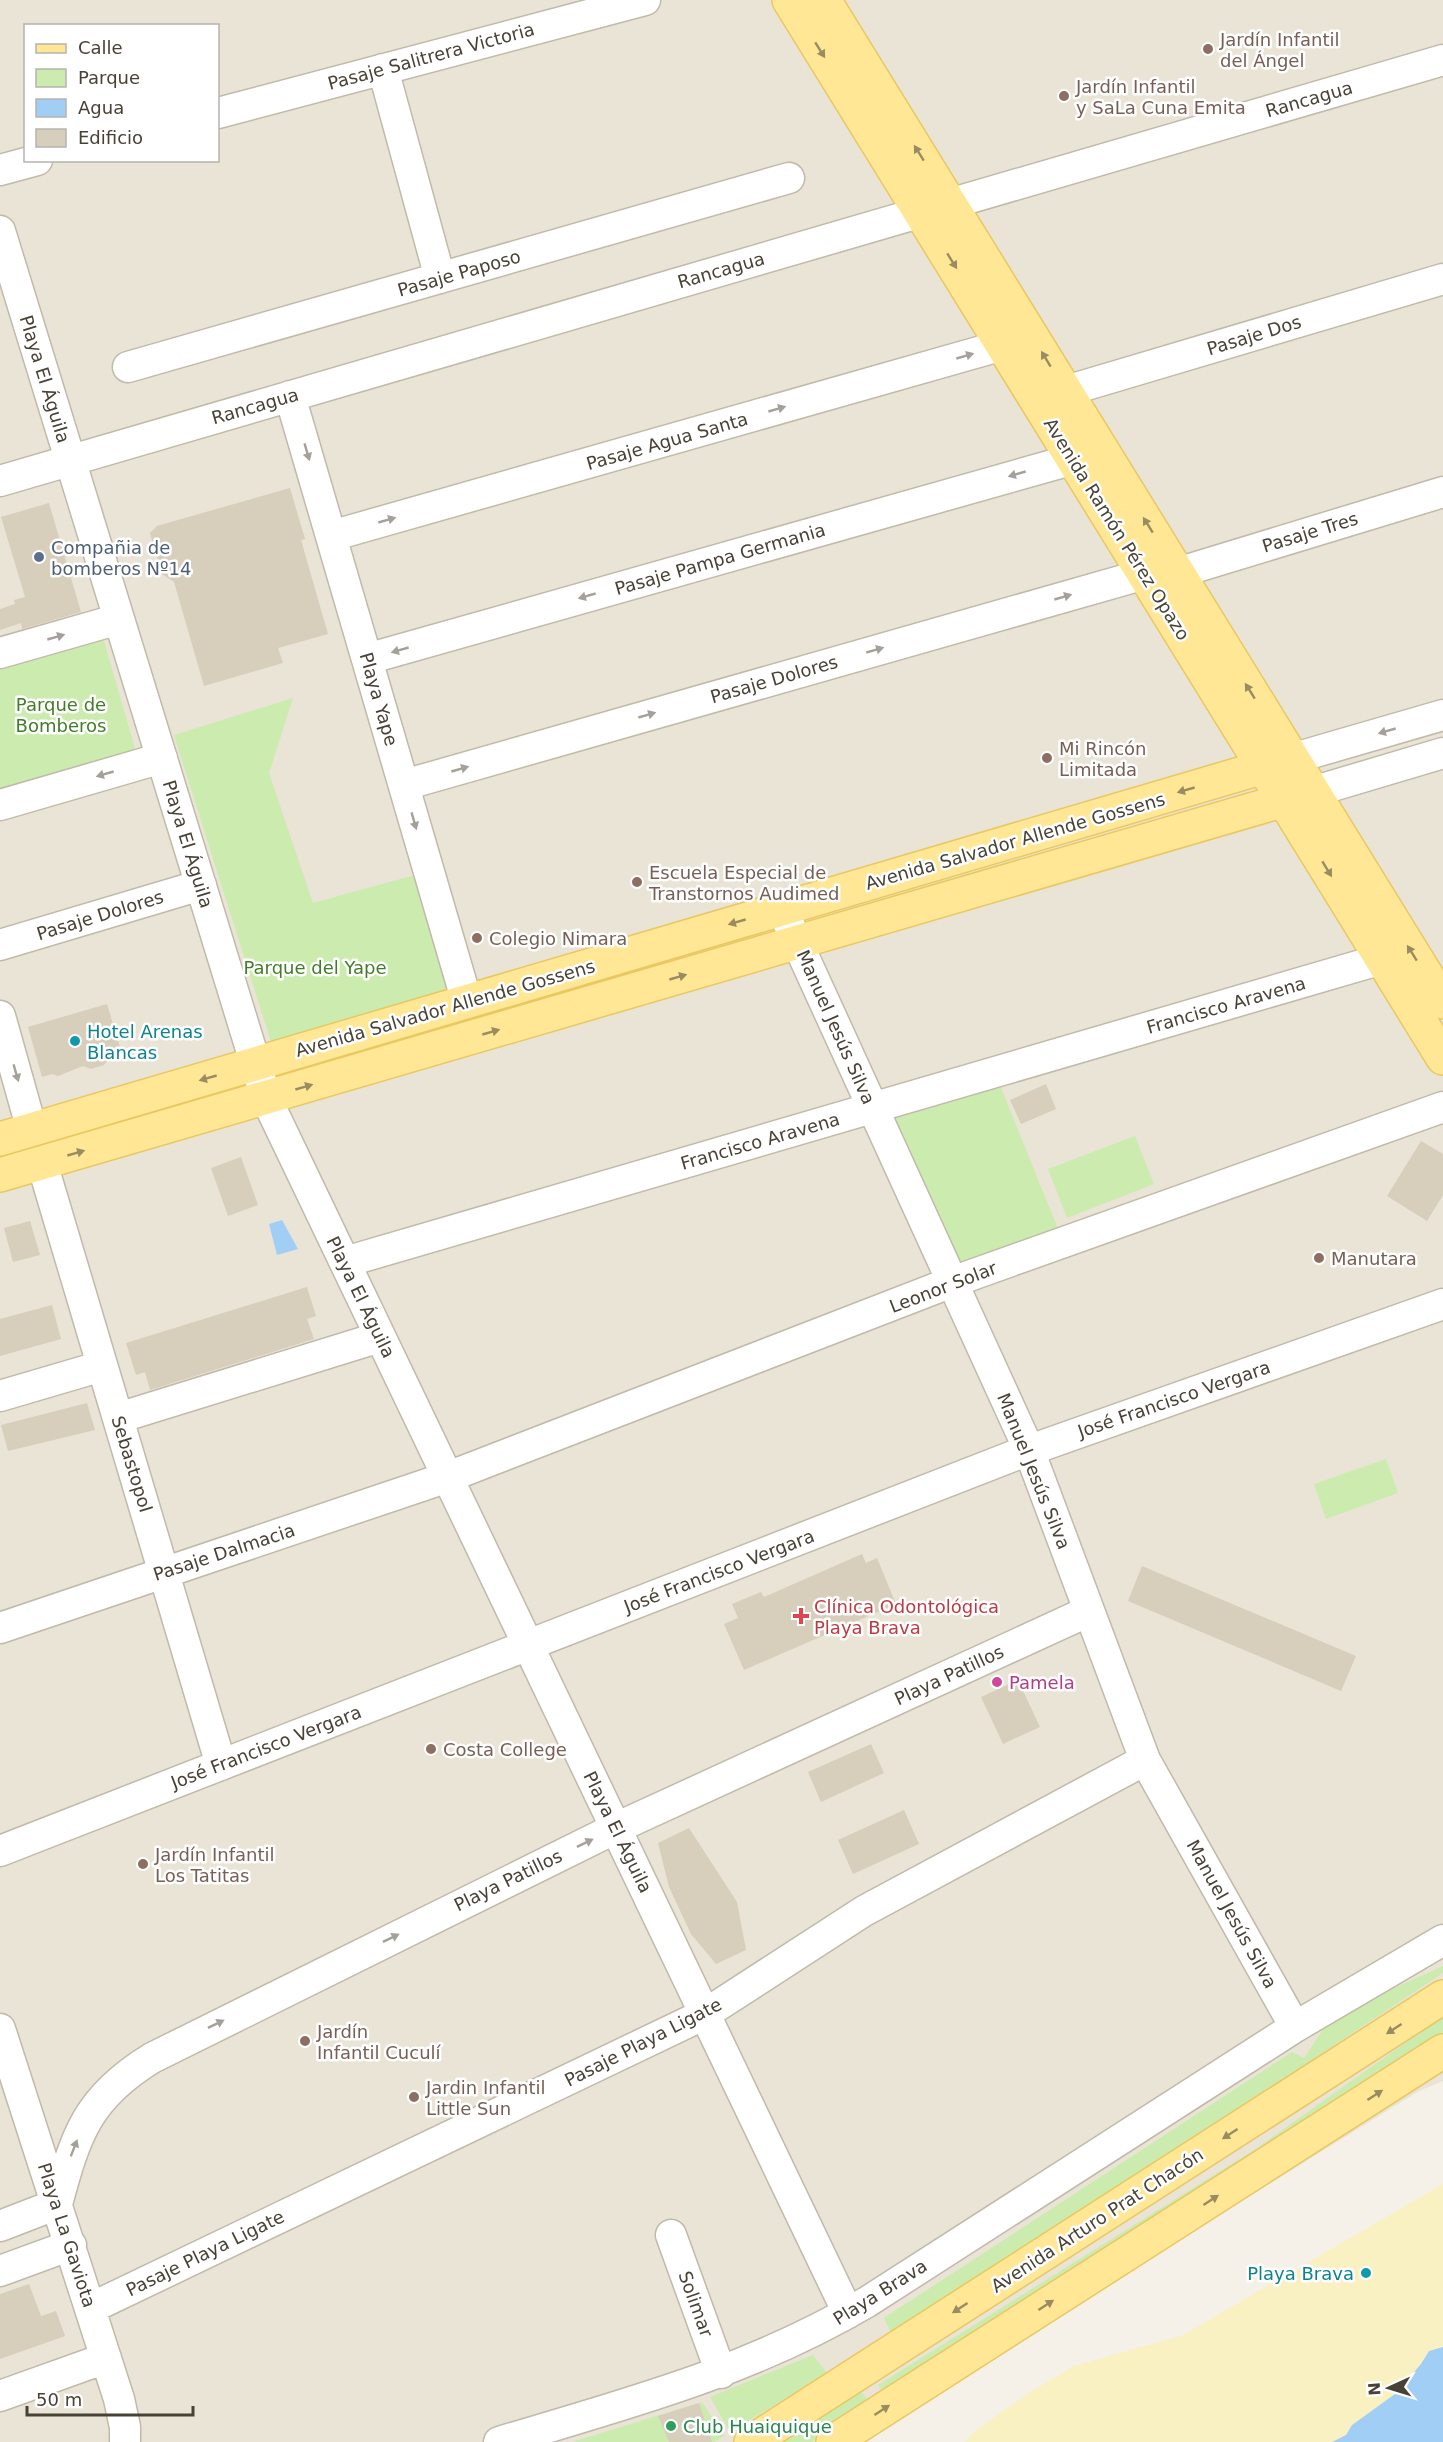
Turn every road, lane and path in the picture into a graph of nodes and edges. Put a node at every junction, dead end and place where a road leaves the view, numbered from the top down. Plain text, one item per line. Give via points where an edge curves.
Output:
1 (645, 0) edge
2 (789, 0) edge
3 (825, 0) edge
4 (1443, 60) edge
5 (383, 69) junction
6 (219, 113) edge
7 (30, 162) edge
8 (0, 170) edge
9 (789, 178) dead end
10 (936, 207) junction
11 (0, 231) edge
12 (440, 278) junction
13 (1443, 279) edge
14 (1004, 345) junction
15 (128, 367) dead end
16 (1066, 391) junction
17 (290, 396) junction
18 (1074, 459) junction
19 (70, 461) junction
20 (0, 481) edge
21 (1443, 492) edge
22 (331, 536) junction
23 (1178, 573) junction
24 (1144, 574) junction
25 (119, 619) junction
26 (0, 653) edge
27 (367, 659) junction
28 (1443, 715) edge
29 (1443, 753) edge
30 (162, 758) junction
31 (1278, 763) junction
32 (404, 785) junction
33 (1298, 796) junction
34 (0, 805) edge
35 (201, 885) junction
36 (782, 909) junction
37 (798, 942) junction
38 (0, 945) edge
39 (1382, 959) junction
40 (467, 1002) junction
41 (1443, 1002) edge
42 (0, 1016) edge
43 (1443, 1058) edge
44 (256, 1064) junction
45 (266, 1098) junction
46 (1443, 1107) edge
47 (873, 1108) junction
48 (32, 1130) junction
49 (0, 1139) edge
50 (42, 1163) junction
51 (0, 1175) edge
52 (345, 1262) junction
53 (952, 1282) junction
54 (1443, 1304) edge
55 (380, 1337) junction
56 (102, 1366) junction
57 (0, 1396) edge
58 (118, 1418) junction
59 (1029, 1450) junction
60 (448, 1477) junction
61 (163, 1572) junction
62 (1089, 1611) junction
63 (0, 1628) edge
64 (528, 1645) junction
65 (1145, 1760) junction
66 (221, 1765) junction
67 (616, 1828) junction
68 (0, 1851) edge
69 (1443, 1940) edge
70 (1443, 1997) edge
71 (705, 2014) junction
72 (1295, 2027) junction
73 (2, 2045) edge
74 (1443, 2051) edge
75 (57, 2204) junction
76 (0, 2226) edge
77 (671, 2235) dead end
78 (71, 2245) junction
79 (0, 2271) edge
80 (91, 2308) junction
81 (848, 2313) junction
82 (106, 2358) junction
83 (721, 2373) junction
84 (0, 2396) edge
85 (125, 2442) edge
86 (499, 2442) edge
87 (751, 2442) edge
88 (833, 2442) edge

1 - 5 street, Pasaje Salitrera Victoria
2 -> 10 main road, Avenida Ramón Pérez Opazo
10 -> 3 main road, Avenida Ramón Pérez Opazo
4 - 10 street, Rancagua
5 - 6 street, Pasaje Salitrera Victoria
5 - 12 street
7 - 8 street
9 - 12 street, Pasaje Paposo
10 -> 14 main road, Avenida Ramón Pérez Opazo
16 -> 10 main road, Avenida Ramón Pérez Opazo
10 - 17 street, Rancagua
11 - 19 street, Playa El Águila
12 - 15 street, Pasaje Paposo
13 - 16 street, Pasaje Dos
14 - 18 main road, Avenida Ramón Pérez Opazo
22 -> 14 street, Pasaje Agua Santa
23 -> 16 main road, Avenida Ramón Pérez Opazo
17 - 19 street, Rancagua
17 -> 22 street, Playa Yape
18 - 24 main road, Avenida Ramón Pérez Opazo
18 -> 27 street, Pasaje Pampa Germania
19 - 20 street, Rancagua
19 - 25 street, Playa El Águila
21 - 23 street, Pasaje Tres
22 - 27 street, Playa Yape
31 -> 23 main road, Avenida Ramón Pérez Opazo
24 - 31 main road, Avenida Ramón Pérez Opazo
32 -> 24 street, Pasaje Dolores
26 -> 25 street
25 - 30 street, Playa El Águila
27 - 32 street, Playa Yape
28 -> 31 street, Avenida Salvador Allende Gossens
29 - 33 street, Avenida Salvador Allende Gossens
30 -> 34 street
30 - 35 street, Playa El Águila
31 - 33 main road, Avenida Ramón Pérez Opazo
31 -> 36 main road, Avenida Salvador Allende Gossens
32 -> 40 street, Playa Yape
33 - 37 main road, Avenida Salvador Allende Gossens
33 -> 39 main road, Avenida Ramón Pérez Opazo
41 -> 33 main road, Avenida Ramón Pérez Opazo
35 - 38 street, Pasaje Dolores
35 - 44 street, Playa El Águila
36 - 37 street, Manuel Jesús Silva
36 -> 40 main road, Avenida Salvador Allende Gossens
45 -> 37 main road, Avenida Salvador Allende Gossens
37 - 47 street, Manuel Jesús Silva
39 - 43 main road, Avenida Ramón Pérez Opazo
39 - 47 street, Francisco Aravena
40 - 44 main road, Avenida Salvador Allende Gossens
42 -> 48 street
44 - 45 street, Playa El Águila
44 -> 48 main road, Avenida Salvador Allende Gossens
50 -> 45 main road, Avenida Salvador Allende Gossens
45 - 52 street, Playa El Águila
46 - 53 street, Leonor Solar
47 - 52 street, Francisco Aravena
47 - 53 street, Manuel Jesús Silva
48 - 49 main road, Avenida Salvador Allende Gossens
50 - 51 main road, Avenida Salvador Allende Gossens
50 - 56 street, Sebastopol
52 - 55 street, Playa El Águila
53 - 59 street, Manuel Jesús Silva
53 - 60 street, Leonor Solar
54 - 59 street, José Francisco Vergara
55 - 58 street
55 - 60 street, Playa El Águila
56 - 57 street
56 - 58 street, Sebastopol
58 - 61 street, Sebastopol
59 - 62 street, Manuel Jesús Silva
59 - 64 street, José Francisco Vergara
60 - 61 street, Pasaje Dalmacia
60 - 64 street, Playa El Águila
61 - 63 street, Pasaje Dalmacia
61 - 66 street, Sebastopol
62 - 65 street, Manuel Jesús Silva
62 - 67 street, Playa Patillos
64 - 66 street, José Francisco Vergara
64 - 67 street, Playa El Águila
65 - 71 street, Pasaje Playa Ligate via 864,1911
65 - 72 street, Manuel Jesús Silva
66 - 68 street, José Francisco Vergara
67 - 71 street, Playa El Águila
75 -> 67 street, Playa Patillos via 71,2151 80,2133 102,2098 131,2071 177,2044
69 - 72 street, Playa Brava
70 -> 87 main road, Avenida Arturo Prat Chacón
71 - 80 street, Pasaje Playa Ligate
71 - 81 street, Playa El Águila
72 - 81 street, Playa Brava
73 - 75 street, Playa La Gaviota
88 -> 74 main road
75 - 76 street
75 - 78 street, Playa La Gaviota
77 - 83 street, Solimar
78 - 79 street
78 - 80 street, Playa La Gaviota
80 - 82 street, Playa La Gaviota
81 - 83 street, Playa Brava
82 - 84 street
82 - 85 street, Playa La Gaviota via 123,2413
83 - 86 street, Playa Brava

